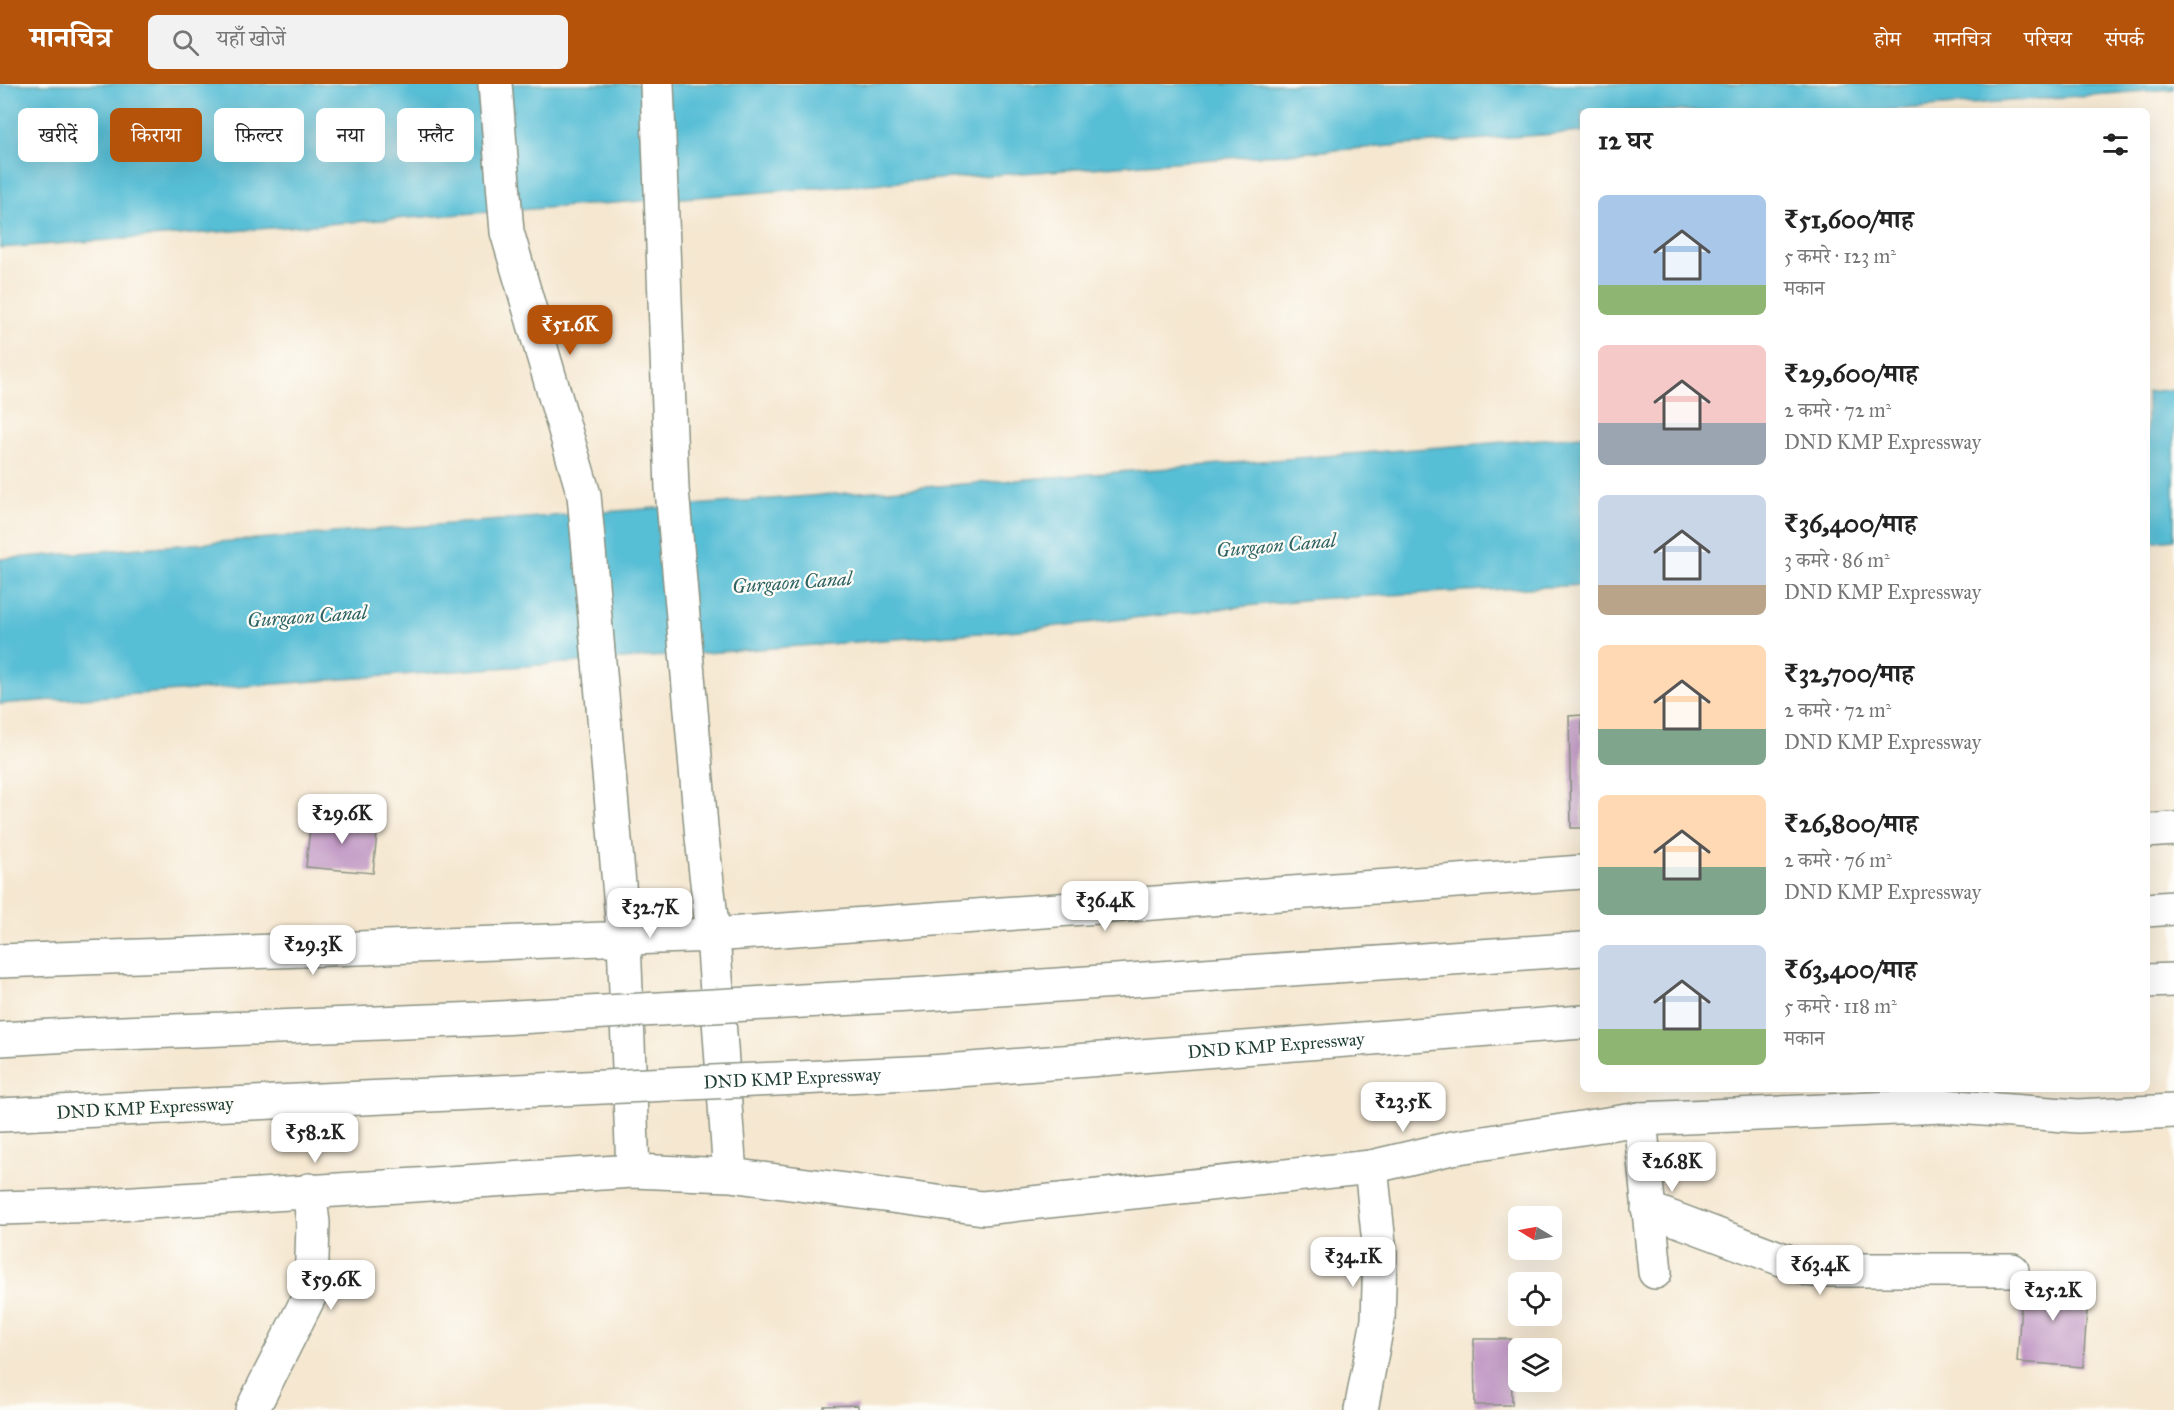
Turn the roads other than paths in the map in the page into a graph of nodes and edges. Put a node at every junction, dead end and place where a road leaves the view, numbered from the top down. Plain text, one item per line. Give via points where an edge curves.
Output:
1 (495, 84) edge
2 (657, 84) edge
3 (2174, 829) edge
4 (2150, 831) edge
5 (1580, 872) edge
6 (2174, 908) edge
7 (2150, 910) edge
8 (713, 935) junction
9 (624, 940) junction
10 (1580, 949) edge
11 (0, 961) edge
12 (2174, 980) edge
13 (2150, 981) edge
14 (1580, 1022) edge
15 (0, 1039) edge
16 (2174, 1111) edge
17 (0, 1115) edge
18 (1640, 1119) junction
19 (1371, 1167) junction
20 (633, 1171) junction
21 (730, 1175) junction
22 (309, 1190) junction
23 (0, 1208) edge
24 (1648, 1209) junction
25 (2012, 1270) dead end
26 (1655, 1272) dead end
27 (252, 1410) edge
28 (1361, 1410) edge

1 - 9 main road via 507,232 584,495
2 - 8 main road via 672,489
3 - 4 main road
5 - 8 main road
6 - 7 main road
8 - 9 main road
8 - 21 main road
9 - 11 main road
9 - 20 main road
10 - 15 main road, bridge via 927,994 481,1019
12 - 13 main road
14 - 17 main road, DND KMP Expressway, bridge via 932,1072
16 - 18 main road via 2078,1116 1943,1106
18 - 19 main road via 1452,1148
18 - 24 main road
19 - 21 main road via 983,1208
19 - 28 main road via 1380,1253 1378,1320
20 - 21 main road
20 - 22 main road
22 - 23 main road
22 - 27 main road via 313,1223 311,1293
24 - 25 main road via 1811,1270
24 - 26 main road

